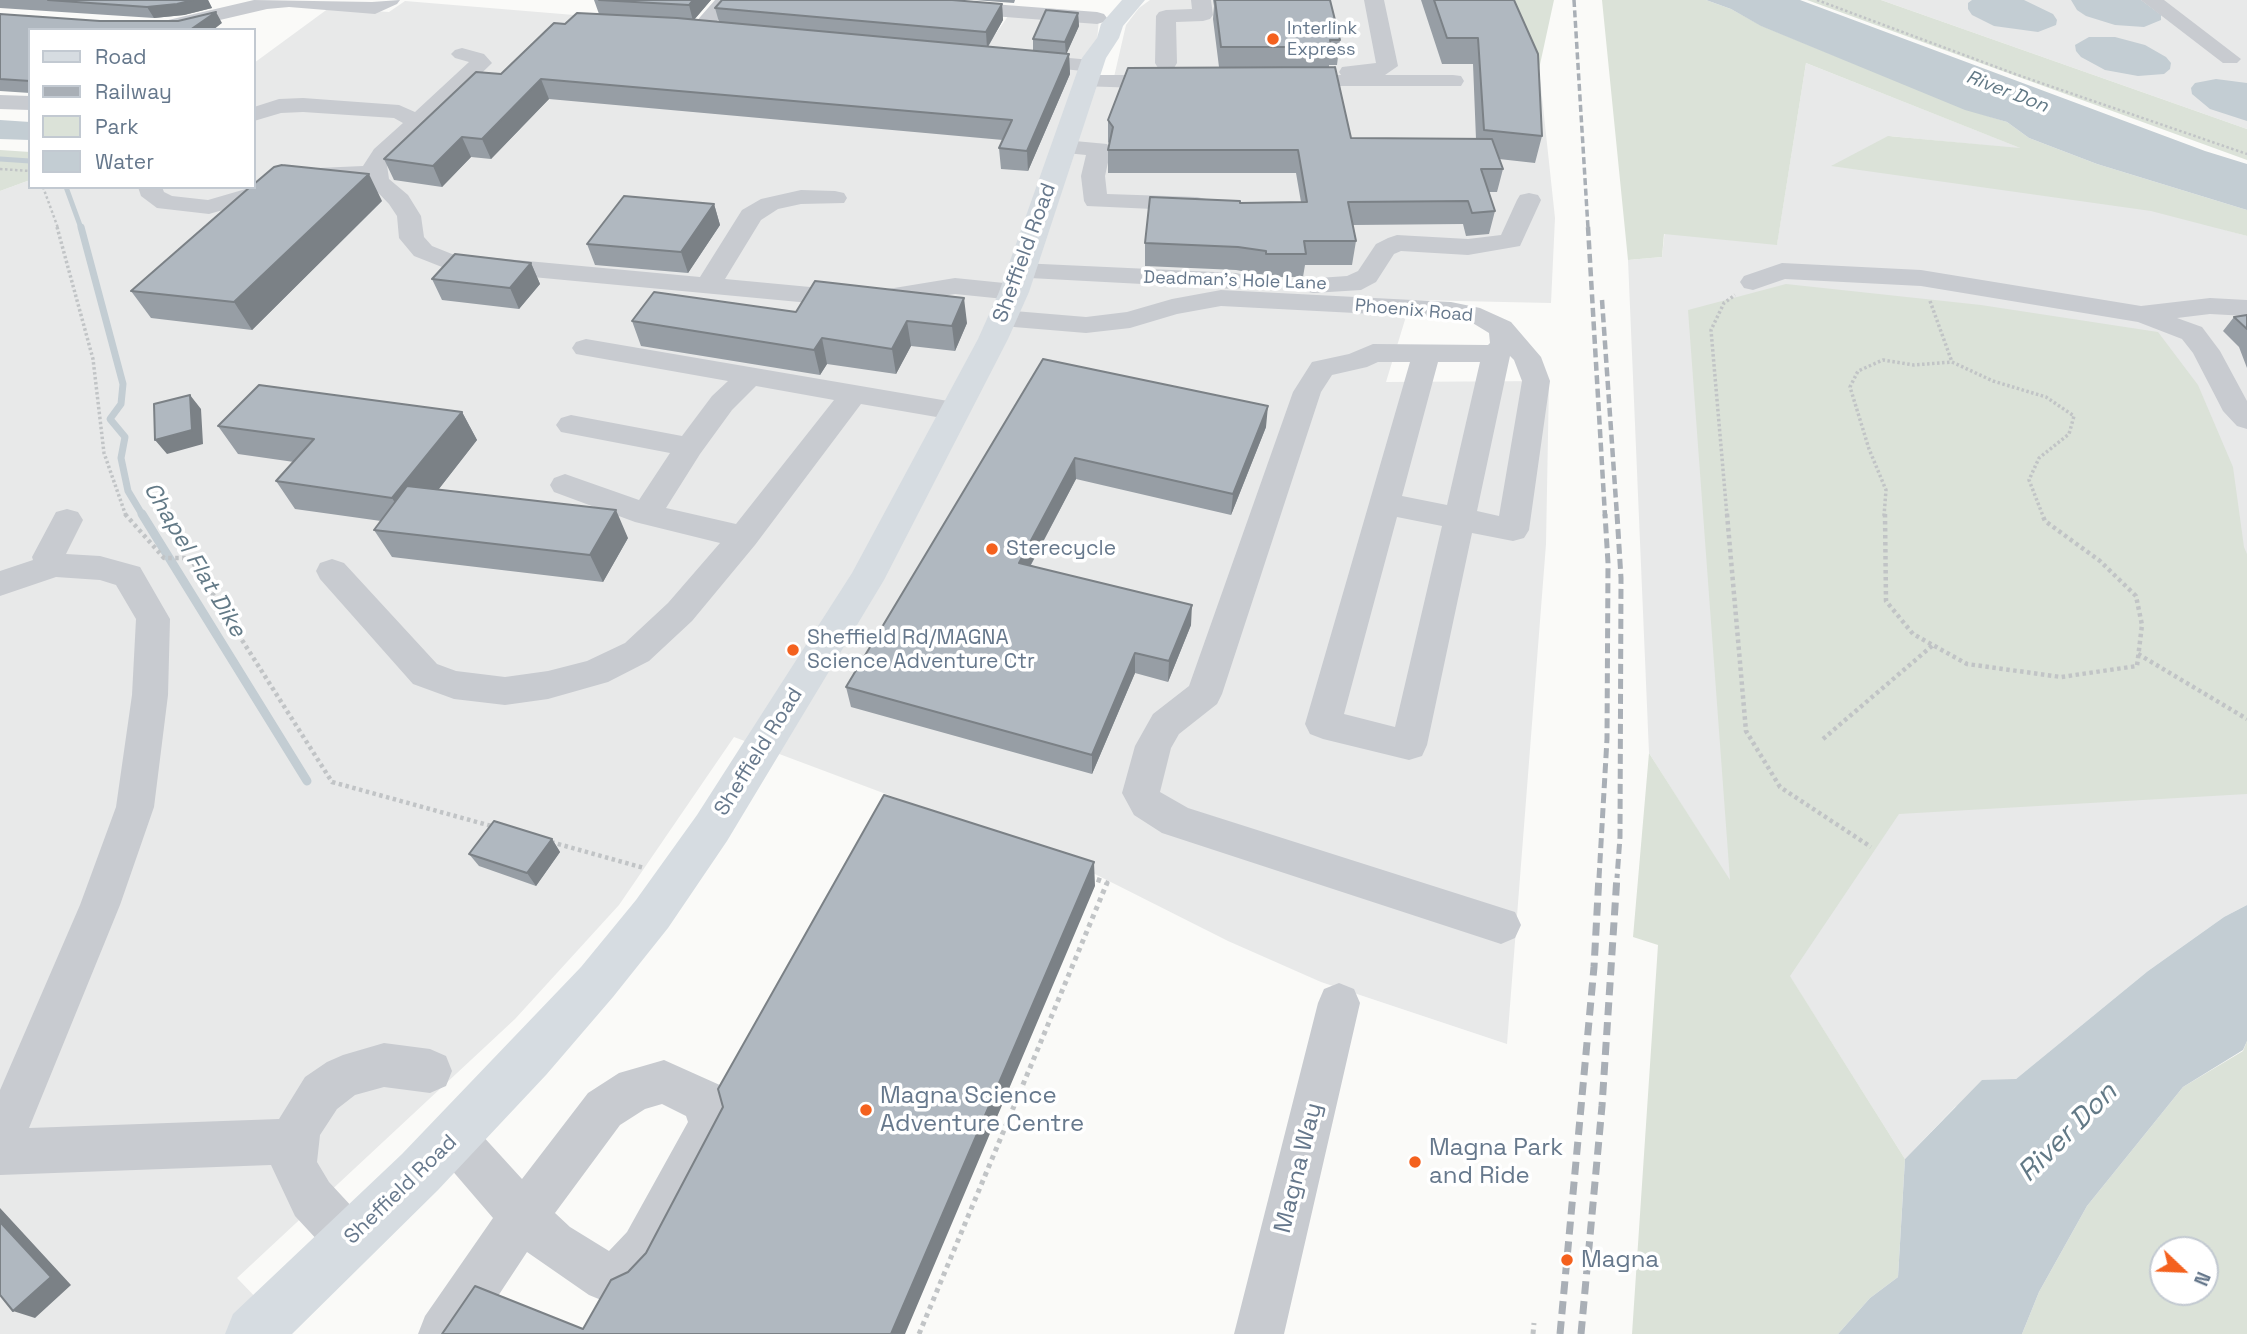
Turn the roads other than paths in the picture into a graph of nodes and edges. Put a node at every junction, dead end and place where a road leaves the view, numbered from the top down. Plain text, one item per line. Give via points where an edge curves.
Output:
1 (390, 0) edge
2 (726, 0) edge
3 (862, 0) edge
4 (1201, 0) edge
5 (1374, 0) edge
6 (2151, 0) edge
7 (1102, 5) edge
8 (226, 12) junction
9 (151, 28) edge
10 (240, 28) edge
11 (682, 29) edge
12 (462, 54) dead end
13 (996, 58) edge
14 (2239, 58) edge
15 (1118, 59) dead end
16 (1092, 68) junction
17 (2247, 78) edge
18 (1453, 80) dead end
19 (0, 102) edge
20 (28, 103) edge
21 (256, 113) edge
22 (418, 122) junction
23 (1065, 147) junction
24 (376, 172) junction
25 (151, 189) edge
26 (835, 198) dead end
27 (1529, 200) dead end
28 (1225, 205) edge
29 (1753, 282) road end
30 (708, 285) junction
31 (1012, 294) junction
32 (2247, 309) edge
33 (2141, 314) junction
34 (1498, 341) junction
35 (586, 348) dead end
36 (1427, 352) junction
37 (750, 376) junction
38 (854, 394) junction
39 (954, 411) junction
40 (2247, 419) edge
41 (571, 425) dead end
42 (689, 447) junction
43 (565, 485) dead end
44 (1384, 503) junction
45 (646, 514) junction
46 (1460, 519) junction
47 (67, 520) dead end
48 (744, 537) junction
49 (54, 565) junction
50 (332, 571) dead end
51 (0, 584) edge
52 (1502, 925) dead end
53 (1339, 1003) dead end
54 (430, 1072) dead end
55 (454, 1138) junction
56 (297, 1141) junction
57 (0, 1144) edge
58 (0, 1152) edge
59 (350, 1240) junction
60 (253, 1334) edge
61 (443, 1334) edge
62 (1259, 1334) edge

1 - 8 street via 374,8 289,1
2 - 11 street via 714,28
3 - 7 street
4 - 16 street via 1203,15 1166,16 1171,68
5 - 18 street via 1387,66 1373,72 1271,77
6 - 14 street
7 - 16 main road, Sheffield Road via 1089,39
8 - 9 street
8 - 10 street
12 - 22 street via 481,63
13 - 16 street
14 - 17 street via 2228,67
15 - 16 street
16 - 23 main road, Sheffield Road
19 - 20 street
21 - 22 street via 303,105 399,112
22 - 24 street via 382,154
23 - 28 street via 1099,149 1093,176 1096,201
23 - 31 main road, Sheffield Road
24 - 25 street via 317,175 209,207 166,203 153,196
24 - 30 street via 378,181 409,216 412,238 424,251 447,261
26 - 30 street via 770,204 751,215
27 - 31 street, Deadman's Hole Lane via 1511,241 1468,247 1396,243 1385,249 1367,276 1352,284
29 - 33 street via 1782,271 1921,278
30 - 31 street via 842,298 888,297 955,286
31 - 34 street, Phoenix Road via 1086,325 1130,320 1221,298 1451,310 1479,316
31 - 39 main road, Sheffield Road
32 - 33 street via 2210,306
33 - 40 street via 2192,333 2233,404
34 - 36 street
34 - 46 street
34 - 46 street via 1527,357 1536,381 1513,530
35 - 37 street
36 - 44 street
36 - 52 street via 1373,353 1322,368 1307,392 1203,694 1166,724 1153,746 1141,793 1147,804 1176,821
37 - 38 street
37 - 42 street via 722,403
38 - 39 street
38 - 48 street
39 - 55 main road, Sheffield Road via 866,580 712,828 597,982
41 - 42 street
42 - 45 street
43 - 45 street
44 - 46 street
44 - 46 street via 1323,723 1409,745
45 - 48 street
47 - 49 street via 48,557
48 - 50 street via 680,612 637,652 596,672 505,691 454,685 425,674
49 - 51 street
49 - 57 street via 100,568 128,576 153,619 150,695 135,807 100,905
53 - 62 street, Magna Way
54 - 56 street via 384,1065 343,1077 321,1093 298,1128
55 - 59 main road, Sheffield Road
55 - 61 street via 523,1216
56 - 58 street
56 - 59 street via 294,1165 312,1199
59 - 60 main road, Sheffield Road

